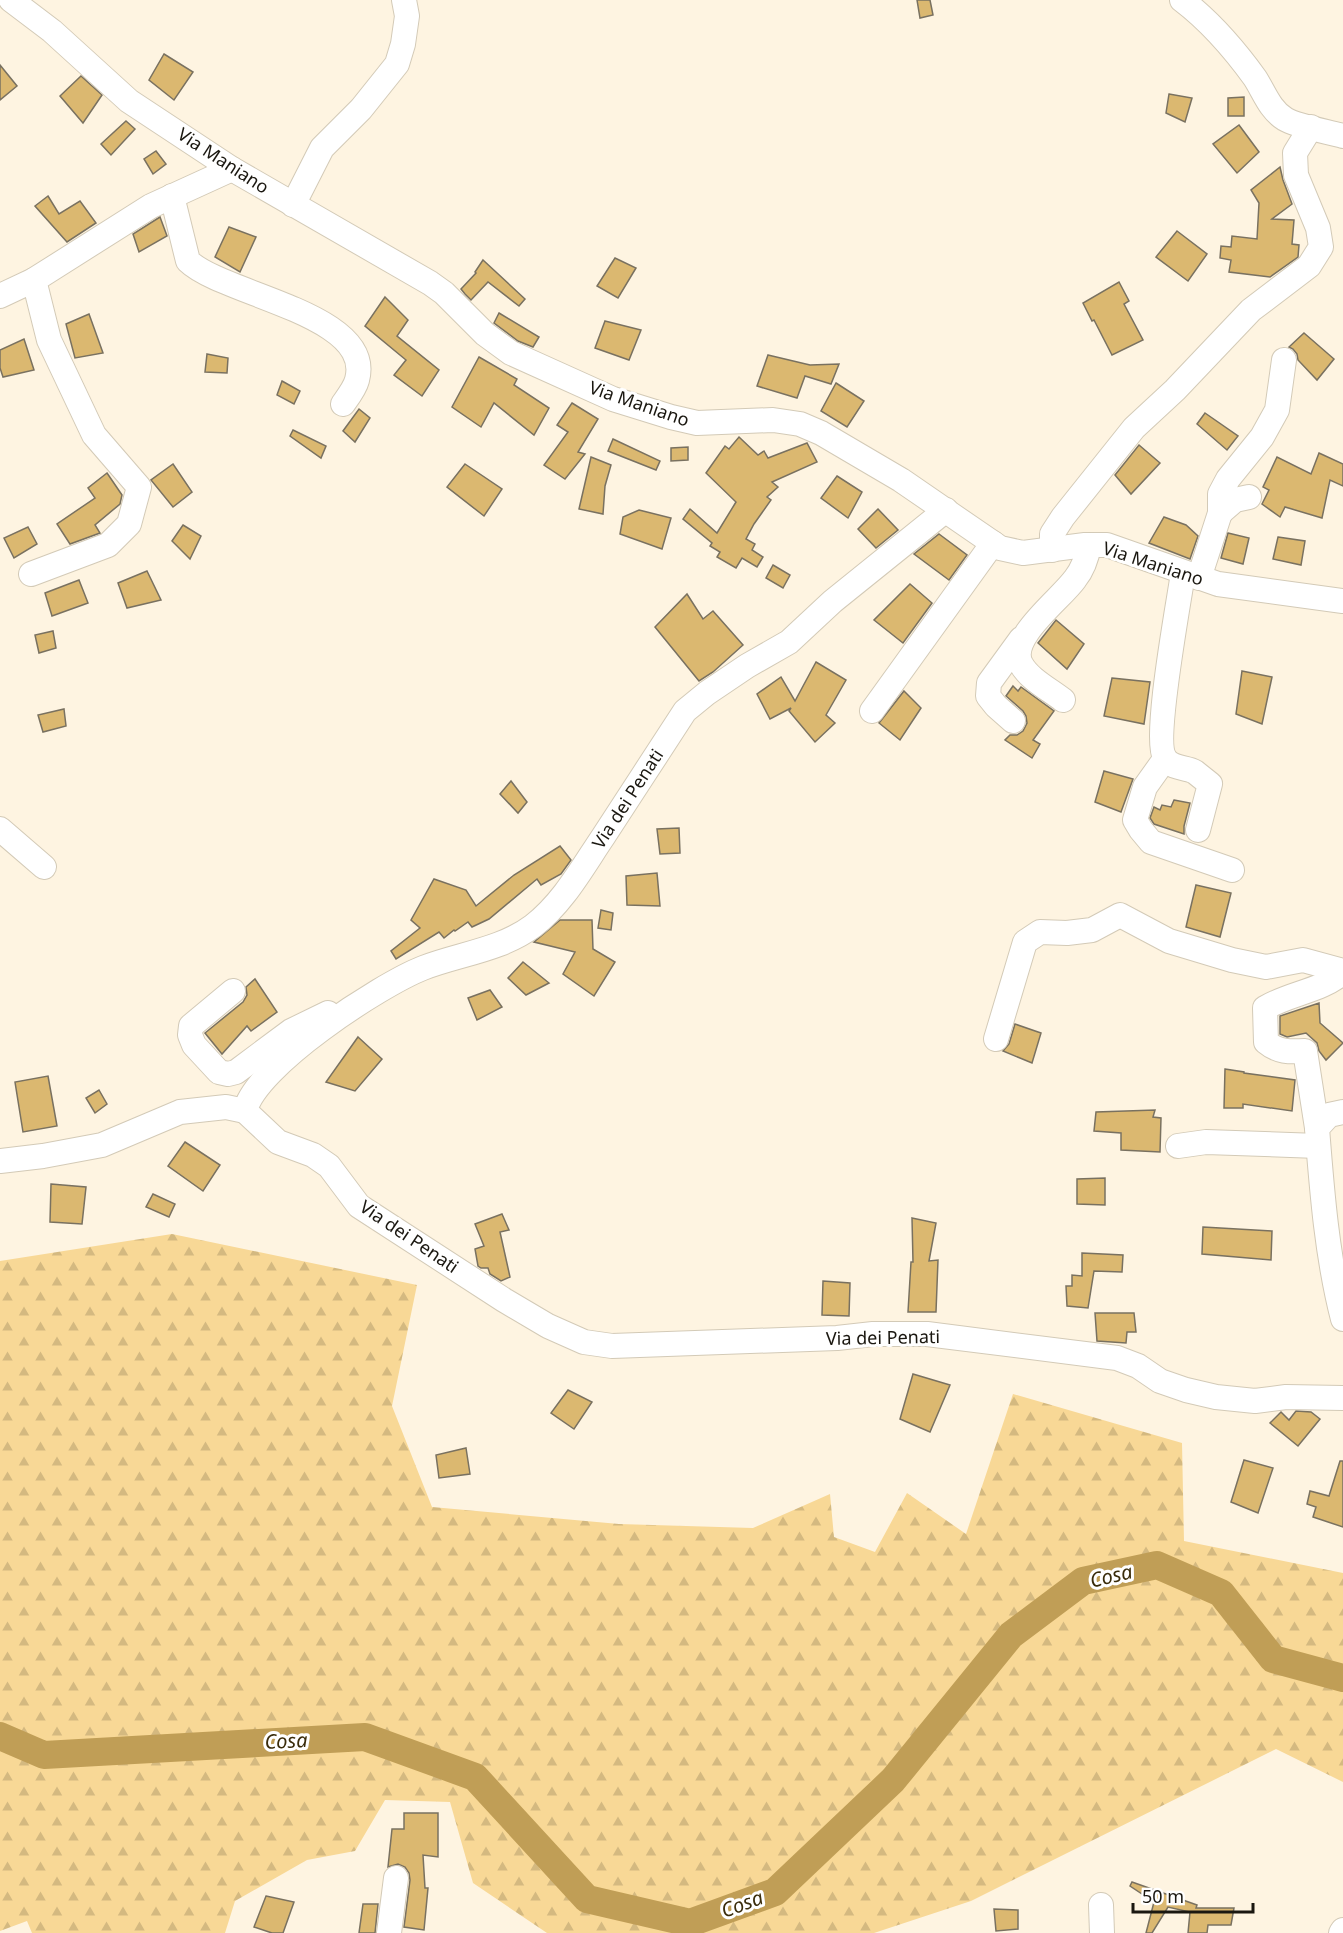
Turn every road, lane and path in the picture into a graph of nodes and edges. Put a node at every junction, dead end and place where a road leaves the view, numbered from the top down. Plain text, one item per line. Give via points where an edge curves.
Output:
1 (11, 0) edge
2 (404, 0) edge
3 (1182, 0) edge
4 (1311, 127) junction
5 (1343, 136) edge
6 (232, 169) junction
7 (172, 196) junction
8 (293, 205) junction
9 (34, 280) junction
10 (0, 296) edge
11 (1284, 360) dead end
12 (343, 404) dead end
13 (1249, 498) dead end
14 (946, 510) junction
15 (1220, 513) junction
16 (993, 543) junction
17 (1089, 545) junction
18 (1052, 550) junction
19 (31, 574) dead end
20 (1191, 576) junction
21 (1343, 601) edge
22 (1024, 635) junction
23 (1063, 700) dead end
24 (872, 711) dead end
25 (1013, 721) dead end
26 (1165, 759) junction
27 (0, 829) edge
28 (1198, 830) dead end
29 (44, 867) dead end
30 (1232, 870) dead end
31 (1343, 971) edge
32 (233, 991) dead end
33 (341, 1016) junction
34 (996, 1039) dead end
35 (245, 1111) junction
36 (1343, 1112) edge
37 (1317, 1137) junction
38 (1178, 1146) dead end
39 (0, 1161) edge
40 (1343, 1319) edge
41 (1343, 1398) edge
42 (396, 1878) dead end
43 (1101, 1905) dead end
44 (389, 1933) edge
45 (1102, 1933) edge

1 - 6 street, Via Maniano via 52,31 129,101
2 - 8 street via 407,16 396,64 361,109 322,148
3 - 4 street via 1229,44 1271,106 1286,119
4 - 5 street
4 - 18 street via 1295,153 1296,175 1318,228 1321,247 1309,266 1251,310 1134,428 1063,517 1052,534
6 - 7 street
6 - 8 street, Via Maniano
7 - 9 street
7 - 12 street via 188,261 195,268 291,307 328,326 350,344 358,365 357,380
8 - 14 street, Via Maniano via 430,283 484,334 511,353 613,399 671,417 697,423 773,420 800,424 891,474
9 - 10 street
9 - 19 street via 49,340 94,435 139,488 129,524 108,545
11 - 15 street via 1277,410 1262,437 1228,479 1220,494
13 - 15 street via 1235,500
14 - 16 street, Via Maniano
14 - 33 street, Via dei Penati via 833,601 789,642 685,711 561,899 533,926 502,942 423,968
15 - 20 street
16 - 18 street, Via Maniano via 1023,553
16 - 24 street
17 - 18 street, Via Maniano
17 - 20 street, Via Maniano via 1107,545
17 - 22 street via 1076,578
20 - 21 street, Via Maniano via 1218,584
20 - 26 street via 1168,671 1161,746
22 - 23 street via 1018,649 1019,661
22 - 25 street via 989,682 988,696
26 - 28 street via 1174,766 1194,771 1210,784
26 - 30 street via 1145,787 1135,820 1141,830 1151,842
27 - 29 street
31 - 34 street via 1303,960 1266,967 1232,960 1169,941 1120,915 1092,930 1040,932 1025,942
31 - 37 street via 1334,981 1265,1008 1266,1042 1275,1049 1305,1051
32 - 33 street via 191,1026 194,1045 219,1072 236,1072 291,1031 325,1013
33 - 35 street, Via dei Penati via 280,1062 252,1094
35 - 39 street via 226,1107 180,1112 102,1145
35 - 41 street, Via dei Penati via 278,1143 313,1155 329,1166 359,1206 504,1300 584,1342 612,1346 927,1334 1117,1358 1160,1381 1216,1397 1255,1401
36 - 37 street via 1329,1115
37 - 38 street
37 - 40 street via 1327,1237
42 - 44 street
43 - 45 street

